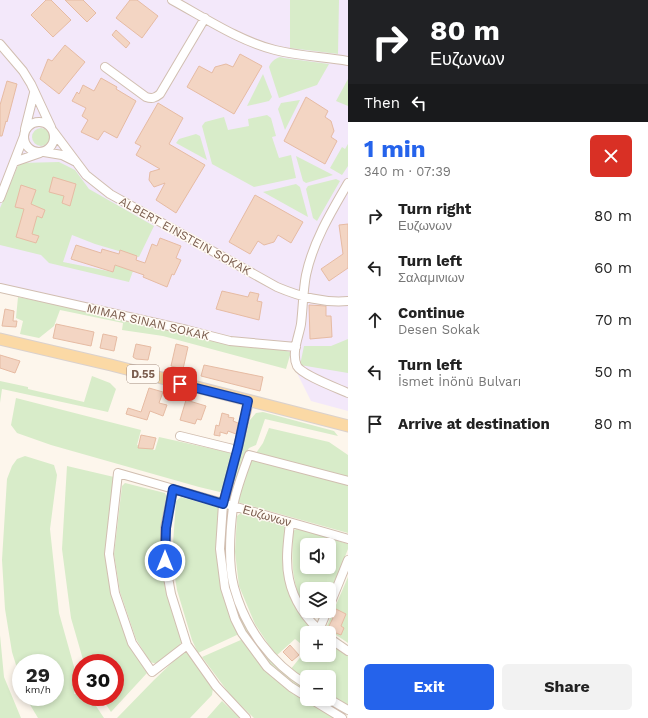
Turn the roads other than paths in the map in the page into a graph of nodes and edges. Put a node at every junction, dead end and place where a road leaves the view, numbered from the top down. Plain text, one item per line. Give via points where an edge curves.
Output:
1 (172, 0) edge
2 (205, 18) junction
3 (0, 44) edge
4 (348, 61) edge
5 (105, 68) dead end
6 (34, 93) junction
7 (52, 129) junction
8 (24, 134) junction
9 (42, 152) junction
10 (14, 162) junction
11 (76, 162) junction
12 (348, 183) edge
13 (0, 198) edge
14 (0, 288) edge
15 (302, 297) junction
16 (348, 301) edge
17 (0, 339) edge
18 (296, 347) junction
19 (348, 393) edge
20 (248, 401) junction
21 (348, 426) edge
22 (180, 436) dead end
23 (238, 449) junction
24 (348, 481) edge
25 (173, 489) junction
26 (223, 504) junction
27 (233, 507) junction
28 (290, 523) junction
29 (348, 539) edge
30 (348, 560) edge
31 (336, 590) edge
32 (315, 626) edge
33 (336, 643) edge
34 (186, 645) junction
35 (348, 651) edge
36 (300, 680) edge
37 (300, 692) edge
38 (336, 703) edge
39 (322, 706) edge
40 (348, 710) edge
41 (246, 718) edge
42 (342, 718) edge

1 - 2 street
2 - 4 street via 238,36 275,50
2 - 5 street via 156,97 146,97
3 - 6 street, ALBERT EINSTEIN SOKAK via 23,71
6 - 7 street, ALBERT EINSTEIN SOKAK
6 - 8 street
7 - 8 street via 44,123 36,122 29,126
7 - 9 street via 53,144
7 - 11 street, ALBERT EINSTEIN SOKAK
8 - 9 street via 28,148
8 - 10 street
9 - 10 street
9 - 11 street via 62,155
10 - 13 street
11 - 15 street, ALBERT EINSTEIN SOKAK via 86,175 110,194 278,288
12 - 15 street via 314,247
14 - 18 street, MIMAR SINAN SOKAK via 230,341
15 - 16 street, ALBERT EINSTEIN SOKAK via 332,302
15 - 18 street via 301,324
17 - 20 main road, D.55
18 - 19 street via 295,358 300,370
20 - 21 main road, D.55
20 - 23 street
22 - 23 street
23 - 26 street
24 - 27 street via 249,455
25 - 26 street, Ευζωνων
25 - 34 street via 166,528 165,561 171,594
25 - 34 street, Ευζωνων via 118,473 109,554 114,593 132,643 152,672
26 - 27 street, Ευζωνων
26 - 37 street via 220,549 225,588 235,619 242,633 268,667
27 - 28 street, Ευζωνων
27 - 36 street via 230,551 234,586 250,628 275,660
28 - 29 street, Ευζωνων
28 - 32 street via 288,579 305,615
30 - 31 street
33 - 35 street
34 - 41 street via 216,686
38 - 40 street
39 - 42 street

